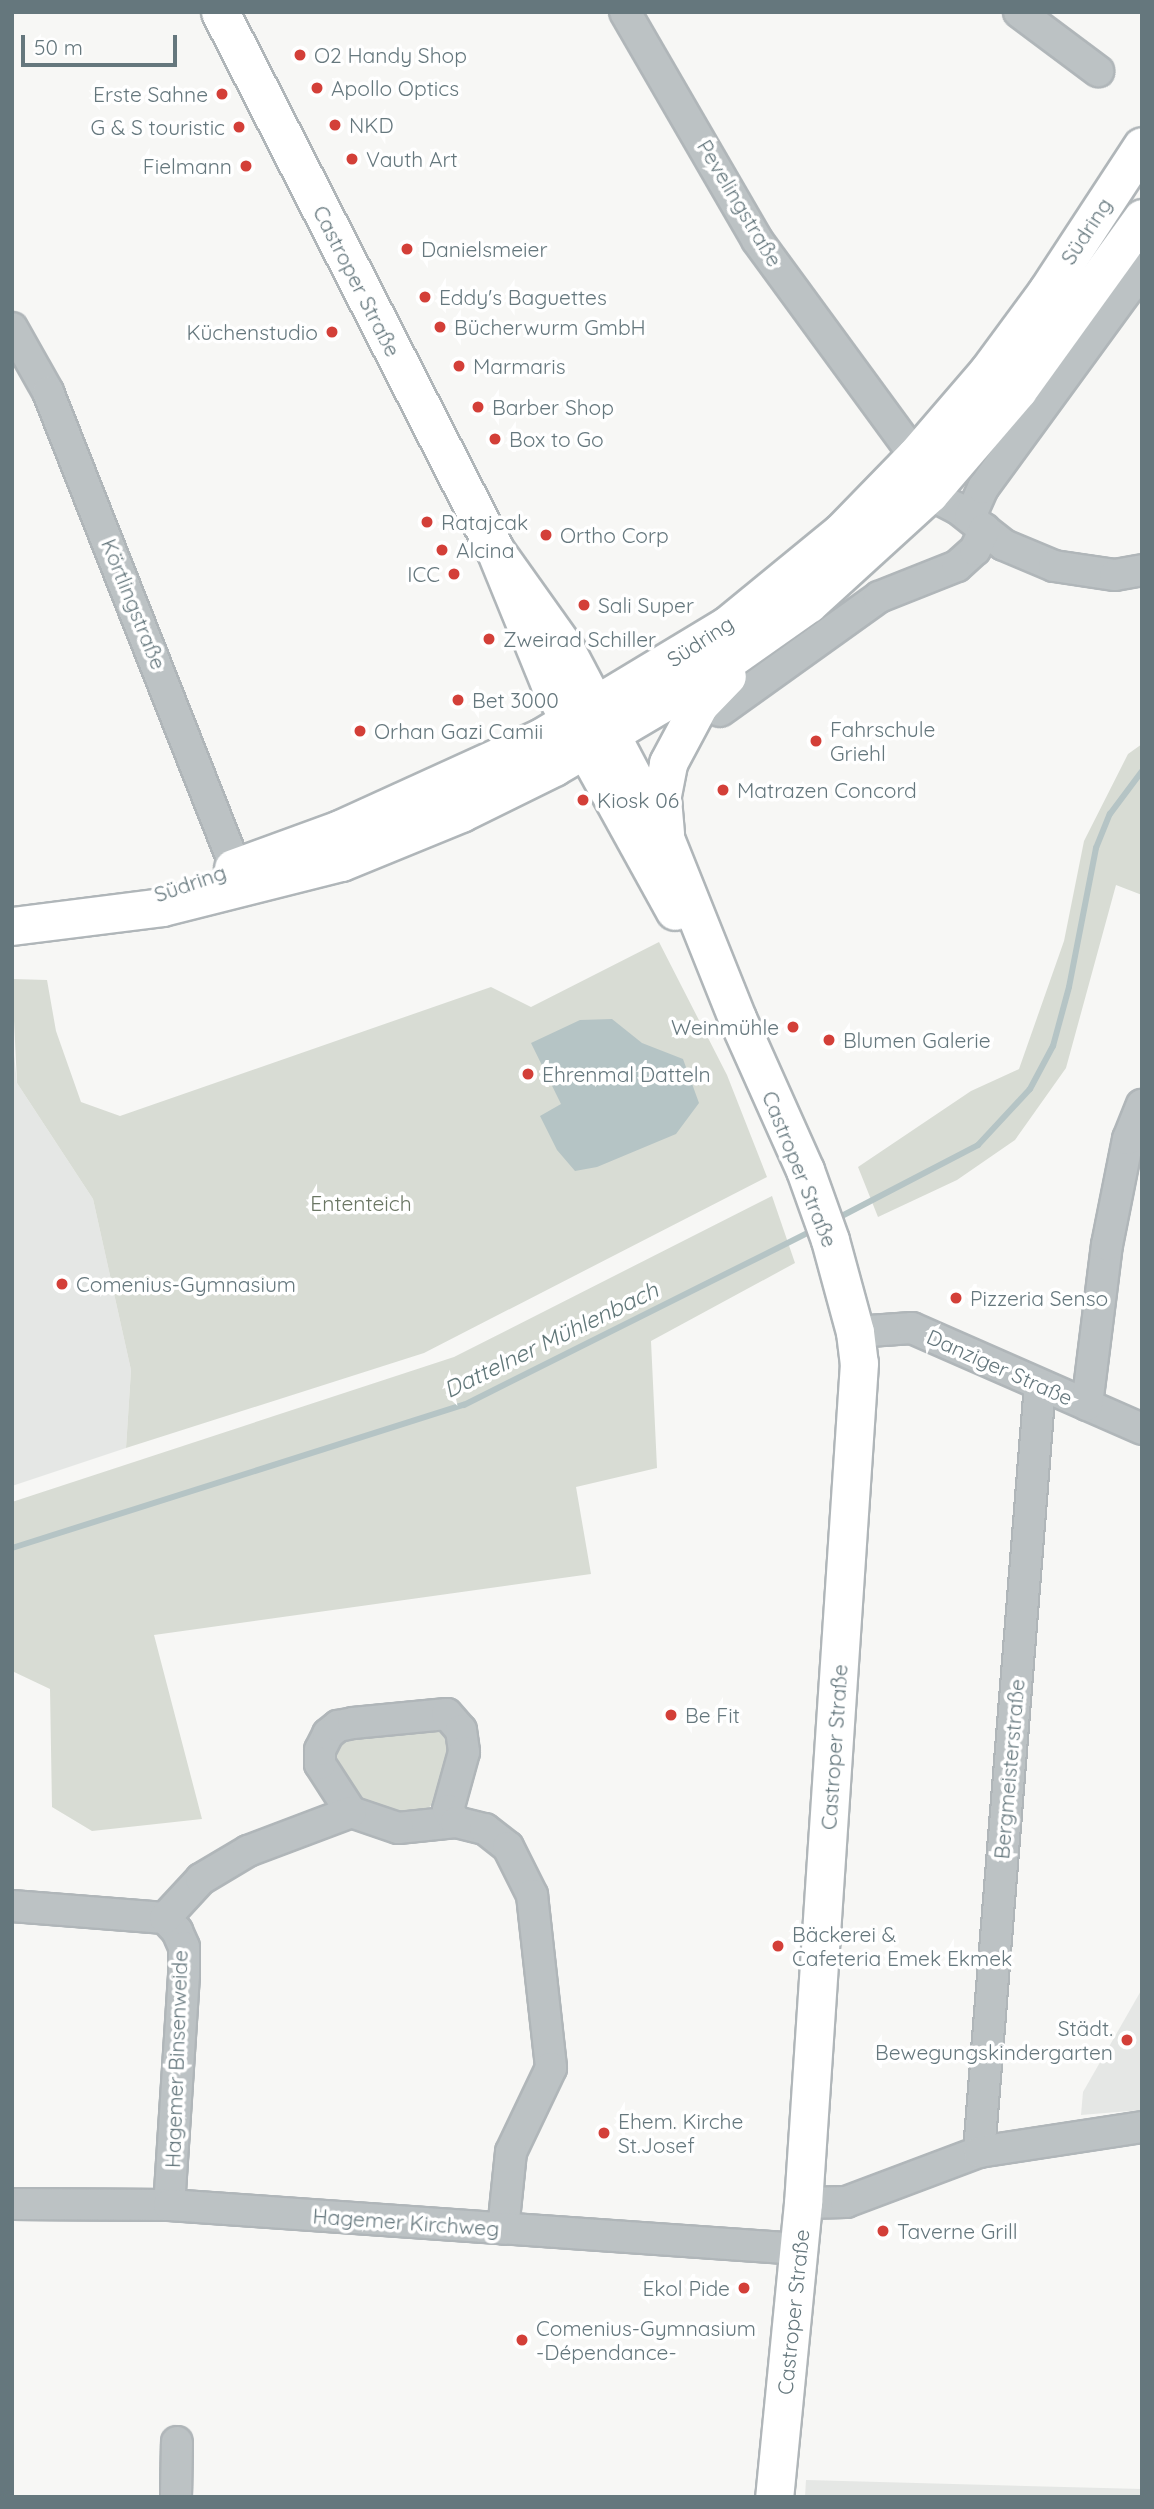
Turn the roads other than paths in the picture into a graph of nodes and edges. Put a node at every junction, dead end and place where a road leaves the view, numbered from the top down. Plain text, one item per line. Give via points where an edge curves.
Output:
1 (220, 12) edge
2 (625, 12) edge
3 (1019, 12) edge
4 (1098, 71) dead end
5 (1142, 146) edge
6 (1142, 218) edge
7 (1142, 270) edge
8 (12, 328) edge
9 (915, 456) junction
10 (929, 494) junction
11 (978, 523) junction
12 (1142, 570) edge
13 (767, 635) junction
14 (720, 711) dead end
15 (590, 728) junction
16 (665, 838) junction
17 (240, 877) junction
18 (12, 926) edge
19 (737, 1018) junction
20 (1142, 1105) edge
21 (855, 1332) junction
22 (1040, 1387) junction
23 (1087, 1405) junction
24 (1142, 1429) edge
25 (351, 1812) junction
26 (456, 1822) junction
27 (12, 1906) edge
28 (165, 1918) junction
29 (1142, 2127) edge
30 (979, 2151) junction
31 (803, 2203) junction
32 (12, 2204) edge
33 (169, 2205) junction
34 (503, 2229) junction
35 (799, 2249) junction
36 (177, 2442) dead end
37 (176, 2497) edge
38 (774, 2497) edge

1 - 15 main road, Castroper Straße via 495,550 528,639
2 - 9 street, Pevelingstraße via 757,240
3 - 4 street
5 - 9 main road, Südring via 1047,291 988,371
6 - 10 main road, Südring via 1018,390
7 - 11 street via 983,488
8 - 17 street, Körtlingstraße via 47,392
9 - 15 main road, Südring via 841,532
10 - 11 street
10 - 13 main road, Südring
11 - 12 street via 1004,545 1054,566 1115,575
11 - 14 street via 975,550 957,566 878,597
13 - 15 main road, Südring
13 - 16 main road via 699,705 678,741 662,795
15 - 16 main road, Castroper Straße
15 - 17 main road, Südring via 340,829
15 - 19 main road, Castroper Straße
16 - 19 main road, Castroper Straße
17 - 18 main road, Südring via 162,907
19 - 21 main road, Castroper Straße via 817,1202
20 - 23 street via 1128,1139 1107,1245
21 - 22 street, Danziger Straße via 912,1328
21 - 31 main road, Castroper Straße via 859,1363
22 - 23 street, Danziger Straße
22 - 30 street, Bergmeisterstraße
23 - 24 street, Danziger Straße
25 - 26 street via 398,1828
25 - 26 street via 320,1764 320,1750 328,1734 353,1723 447,1714 461,1730 464,1752 448,1810
25 - 28 street via 248,1851 201,1879
26 - 34 street via 485,1829 508,1847 522,1869 532,1895 551,2047 551,2068 539,2101 511,2151
27 - 28 street
28 - 33 street, Hagemer Binsenweide via 184,1947
29 - 30 street
30 - 31 street via 846,2202
31 - 35 main road, Castroper Straße
32 - 33 street, Hagemer Kirchweg
33 - 34 street, Hagemer Kirchweg
34 - 35 street, Hagemer Kirchweg via 573,2230
35 - 38 main road, Castroper Straße
36 - 37 street

